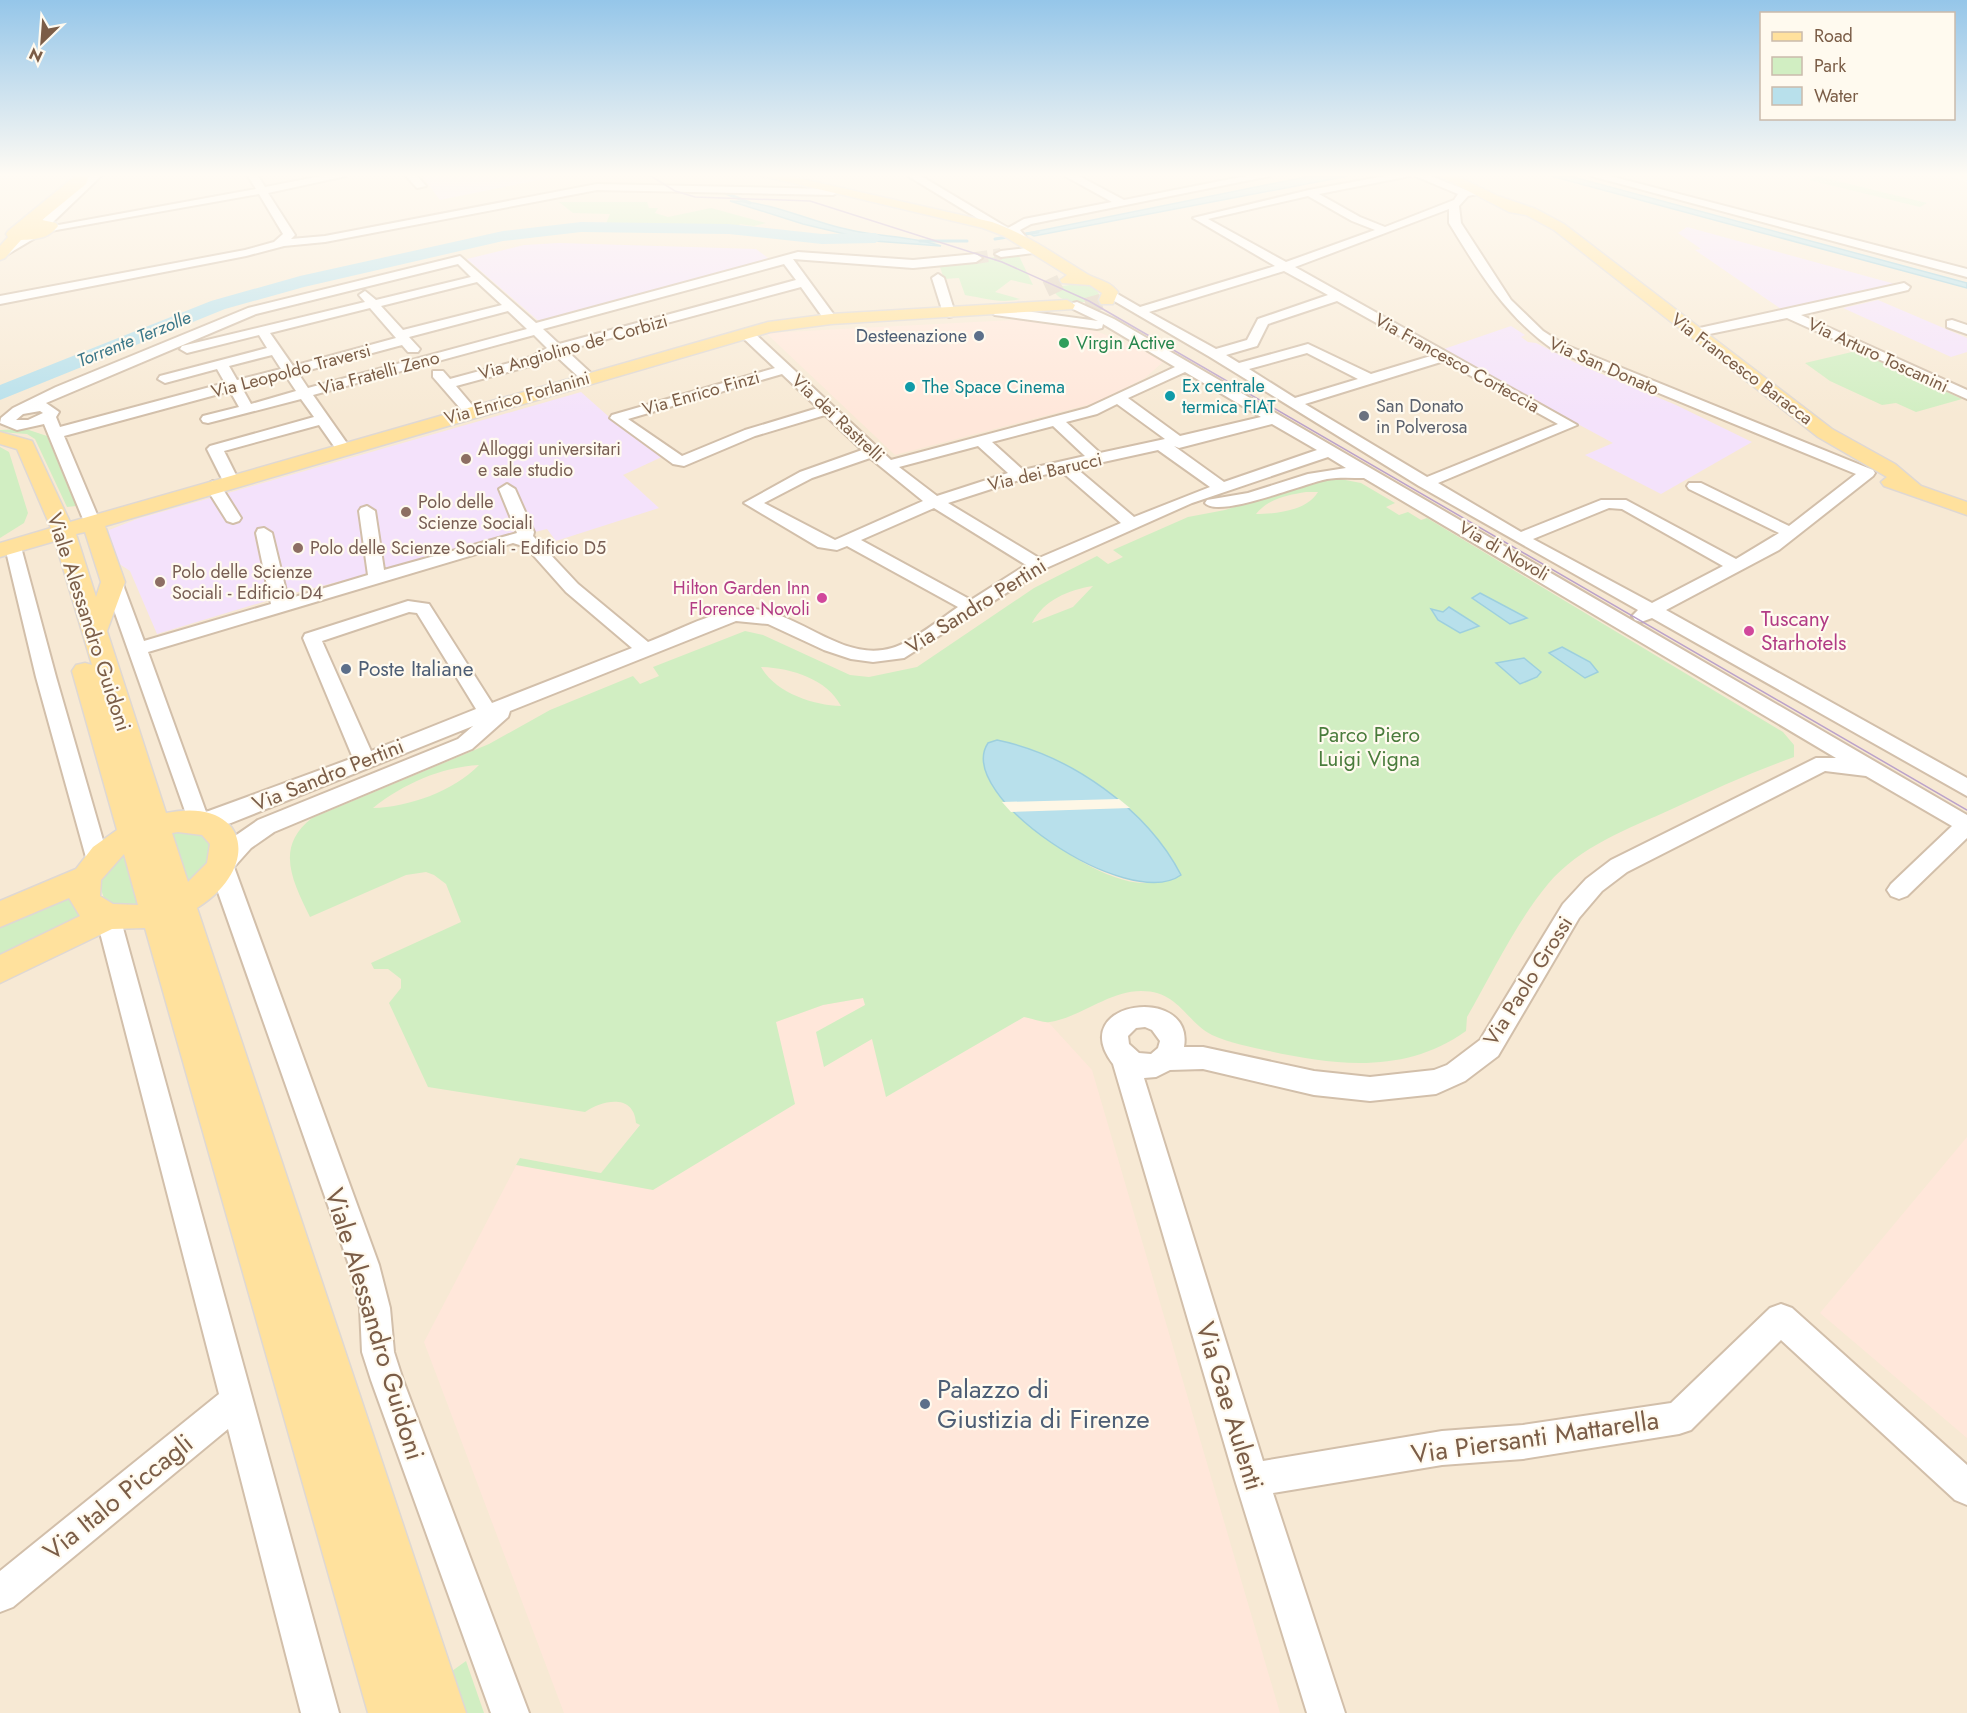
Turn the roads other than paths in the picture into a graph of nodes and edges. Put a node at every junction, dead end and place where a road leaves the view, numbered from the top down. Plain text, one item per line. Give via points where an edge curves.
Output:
1 (235, 256) edge
2 (240, 256) edge
3 (1041, 256) edge
4 (1264, 256) edge
5 (1310, 256) edge
6 (1476, 256) edge
7 (1595, 256) edge
8 (1902, 256) edge
9 (788, 258) junction
10 (975, 258) tunnel mouth
11 (1281, 266) junction
12 (1967, 273) edge
13 (480, 278) junction
14 (938, 278) dead end
15 (804, 282) junction
16 (356, 284) junction
17 (1904, 287) dead end
18 (1046, 289) joint
19 (1208, 292) junction
20 (1336, 297) junction
21 (1108, 298) joint
22 (0, 300) edge
23 (373, 304) junction
24 (0, 306) edge
25 (1077, 306) junction
26 (512, 307) junction
27 (995, 311) junction
28 (1139, 311) junction
29 (949, 313) junction
30 (1789, 314) junction
31 (1175, 318) junction
32 (831, 319) junction
33 (1952, 324) dead end
34 (535, 330) junction
35 (1967, 330) edge
36 (263, 332) junction
37 (746, 333) junction
38 (1695, 333) junction
39 (1136, 337) junction
40 (402, 338) junction
41 (1332, 341) dead end
42 (1308, 348) junction
43 (555, 349) junction
44 (275, 350) junction
45 (1215, 354) junction
46 (153, 356) junction
47 (1445, 356) junction
48 (138, 359) junction
49 (423, 361) junction
50 (220, 364) junction
51 (1186, 367) junction
52 (1237, 368) junction
53 (785, 369) junction
54 (291, 372) junction
55 (588, 378) junction
56 (165, 379) junction
57 (1369, 379) junction
58 (447, 384) junction
59 (234, 386) junction
60 (306, 393) junction
61 (1967, 395) edge
62 (1117, 398) junction
63 (177, 401) junction
64 (1293, 403) junction
65 (247, 409) junction
66 (828, 410) junction
67 (471, 412) junction
68 (1272, 418) junction
69 (208, 419) dead end
70 (323, 419) junction
71 (1056, 421) junction
72 (11, 423) edge
73 (57, 433) junction
74 (1825, 433) junction
75 (1778, 438) junction
76 (982, 441) junction
77 (1179, 442) junction
78 (1320, 445) junction
79 (1164, 446) junction
80 (343, 449) junction
81 (872, 452) junction
82 (1097, 459) junction
83 (888, 465) junction
84 (1065, 466) junction
85 (1867, 473) junction
86 (1019, 475) junction
87 (38, 476) junction
88 (1377, 477) junction
89 (1425, 483) junction
90 (222, 484) junction
91 (1695, 486) dead end
92 (1222, 488) junction
93 (507, 489) dead end
94 (1917, 489) junction
95 (933, 501) junction
96 (1184, 503) junction
97 (1967, 509) edge
98 (367, 511) dead end
99 (233, 518) dead end
100 (1131, 523) junction
101 (93, 524) junction
102 (264, 533) dead end
103 (1791, 533) junction
104 (1527, 535) junction
105 (55, 536) junction
106 (524, 538) junction
107 (848, 540) junction
108 (4, 547) edge
109 (1038, 565) junction
110 (1736, 566) junction
111 (377, 579) junction
112 (113, 582) junction
113 (289, 604) junction
114 (969, 606) junction
115 (1650, 610) junction
116 (1627, 623) junction
117 (94, 633) junction
118 (138, 649) junction
119 (646, 651) junction
120 (528, 696) junction
121 (488, 712) junction
122 (455, 724) junction
123 (1806, 730) junction
124 (465, 744) junction
125 (364, 759) junction
126 (1823, 763) junction
127 (1874, 770) junction
128 (1963, 787) edge
129 (1927, 801) junction
130 (1967, 808) edge
131 (199, 822) junction
132 (1967, 825) edge
133 (144, 830) junction
134 (222, 865) junction
135 (92, 869) junction
136 (1899, 890) dead end
137 (168, 908) junction
138 (0, 915) edge
139 (108, 917) junction
140 (0, 970) edge
141 (1171, 1033) junction
142 (1203, 1058) junction
143 (1125, 1059) junction
144 (1160, 1062) junction
145 (1138, 1097) junction
146 (237, 1400) junction
147 (1252, 1480) junction
148 (1967, 1488) edge
149 (0, 1594) edge
150 (320, 1713) edge
151 (393, 1713) edge
152 (441, 1713) edge
153 (510, 1713) edge
154 (1326, 1713) edge

1 - 22 street
2 - 24 street
3 - 21 main road, Via di Novoli via 1065,276 1104,286
4 - 11 street, Via Francesco Corteccia
5 - 11 street
6 - 75 street, Via San Donato via 1511,309 1540,337
7 - 38 main road, Via Francesco Baracca
8 - 12 street
9 - 10 street, Via Fratelli Zeno via 913,264
9 - 15 street
9 - 34 street, Via Fratelli Zeno
11 - 19 street
11 - 20 street, Via Francesco Corteccia
13 - 16 street via 460,260
13 - 23 street
13 - 26 street
14 - 29 street
15 - 32 street
15 - 43 street, Via Angiolino de' Corbizi
16 - 23 street
16 - 48 street via 252,311
17 - 30 street
18 - 25 main road, Via di Novoli via 1050,300
18 - 27 main road, Via Enrico Forlanini via 1030,301
19 - 28 street
19 - 31 street
20 - 45 street via 1276,315 1263,322 1252,344
20 - 47 street, Via Francesco Corteccia
21 - 28 street, Via di Novoli
23 - 36 street
23 - 40 street
25 - 27 main road, Via Enrico Forlanini
25 - 39 street, Via di Novoli
26 - 34 street
26 - 40 street, Via Leopoldo Traversi
27 - 29 main road, Via Enrico Forlanini
27 - 39 street via 1089,323
28 - 31 street, Via di Novoli
29 - 32 main road, Via Enrico Forlanini
30 - 38 street
30 - 61 street, Via Arturo Toscanini
31 - 45 street, Via di Novoli
32 - 37 main road, Via Enrico Forlanini via 791,322
33 - 35 street
34 - 43 street
34 - 49 street, Via Fratelli Zeno
36 - 44 street
36 - 46 street
37 - 53 street, Via dei Rastrelli
37 - 55 main road, Via Enrico Forlanini
38 - 74 main road, Via Francesco Baracca
39 - 51 street, Via di Novoli
40 - 49 street
40 - 54 street, Via Leopoldo Traversi
41 - 42 street
42 - 52 street
42 - 57 street
43 - 55 street
43 - 58 street, Via Angiolino de' Corbizi via 536,360
44 - 50 street
44 - 54 street
45 - 52 street, Via di Novoli
46 - 48 street
46 - 56 street
47 - 57 street
47 - 89 street, Via Francesco Corteccia via 1570,425
48 - 72 street via 61,390
49 - 58 street
49 - 60 street, Via Fratelli Zeno
50 - 56 street
50 - 59 street
51 - 62 street
51 - 68 street, Via di Novoli
52 - 64 street, Via di Novoli
53 - 66 street, Via dei Rastrelli
53 - 66 street, Via Enrico Finzi via 617,418 678,461 750,433
54 - 59 street, Via Leopoldo Traversi
54 - 60 street
55 - 67 main road, Via Enrico Forlanini
56 - 63 street
57 - 64 street
58 - 67 street
59 - 63 street, Via Leopoldo Traversi
59 - 65 street
60 - 65 street, Via Fratelli Zeno
60 - 70 street
62 - 71 street via 1092,411
62 - 77 street
63 - 73 street, Via Leopoldo Traversi
64 - 89 street, Via di Novoli
65 - 69 street, Via Fratelli Zeno
66 - 81 street, Via dei Rastrelli
67 - 80 main road, Via Enrico Forlanini
68 - 77 street, Via dei Barucci
68 - 78 street, Via di Novoli
70 - 80 street
70 - 90 street via 215,449
71 - 76 street
71 - 82 street
72 - 73 street
72 - 73 street via 48,416
72 - 87 main road, Viale Alessandro Guidoni
73 - 101 street
74 - 75 street, Via Francesco Baracca via 1814,443
74 - 85 main road, Via Francesco Baracca
74 - 94 main road, Via Francesco Baracca
75 - 85 street, Via Francesco Baracca
76 - 83 street
76 - 86 street
77 - 79 street, Via dei Barucci
78 - 88 street, Via di Novoli
78 - 92 street, Via Sandro Pertini via 1326,450 1321,455
79 - 82 street, Via dei Barucci
79 - 92 street
80 - 90 main road, Via Enrico Forlanini
81 - 83 street, Via dei Rastrelli
81 - 107 street, Via dei Barucci via 806,475 752,503 824,543 837,545
82 - 84 street, Via dei Barucci
83 - 95 street, Via dei Rastrelli
84 - 86 street, Via dei Barucci
84 - 100 street
85 - 94 main road, Via Francesco Baracca
85 - 103 street
86 - 95 street, Via dei Barucci
87 - 105 main road, Viale Alessandro Guidoni
87 - 108 main road via 40,495 35,516
88 - 96 street, Via Sandro Pertini via 1352,472 1322,474 1233,501
88 - 116 street, Via di Novoli
89 - 104 street, Via di Novoli
90 - 99 street
90 - 101 main road, Via Enrico Forlanini
91 - 103 street
92 - 96 street, Via Sandro Pertini
93 - 106 street via 529,518
94 - 97 main road, Via Francesco Baracca
95 - 107 street, Via dei Barucci
95 - 109 street, Via dei Rastrelli
96 - 100 street, Via Sandro Pertini
98 - 111 street
100 - 109 street, Via Sandro Pertini
101 - 105 main road, Via Enrico Forlanini
101 - 112 main road
102 - 113 street
103 - 110 street
104 - 110 street via 1607,503 1626,505
104 - 115 street, Via di Novoli
105 - 108 main road, Via Enrico Forlanini
105 - 117 main road, Viale Alessandro Guidoni
105 - 133 main road, Viale Alessandro Guidoni
106 - 111 street
106 - 119 street via 572,588
107 - 114 street
108 - 135 street via 78,798
109 - 114 street, Via Sandro Pertini
110 - 115 street
111 - 113 street
112 - 117 main road
112 - 118 street, Viale Alessandro Guidoni
113 - 118 street
114 - 119 street, Via Sandro Pertini via 903,651 885,656 847,653 781,623 750,614 726,618
115 - 116 street
115 - 128 street, Via di Novoli
116 - 123 street, Via di Novoli
117 - 133 main road, Viale Alessandro Guidoni
118 - 131 street, Viale Alessandro Guidoni
119 - 120 street, Via Sandro Pertini
120 - 121 street, Via Sandro Pertini
120 - 124 street, Via Sandro Pertini via 502,711
121 - 122 street, Via Sandro Pertini
121 - 125 street via 427,614 417,606 312,638
122 - 124 street via 471,729
122 - 125 street, Via Sandro Pertini
123 - 126 street
123 - 127 street, Via di Novoli
124 - 134 street, Via Sandro Pertini via 280,818 255,833
125 - 131 street, Via Sandro Pertini via 223,817
126 - 127 street
126 - 142 street, Via Paolo Grossi via 1646,850 1594,885 1561,926 1500,1033 1456,1073 1416,1086 1370,1089 1304,1081
127 - 129 street, Via di Novoli
129 - 130 street, Via di Novoli via 1954,810
129 - 132 street, Via di Novoli
131 - 133 main road via 178,821
131 - 134 main road, Viale Alessandro Guidoni via 214,827 224,838 226,852
132 - 136 street
133 - 135 main road
133 - 137 main road, Viale Alessandro Guidoni
134 - 137 main road via 204,886
134 - 153 street, Viale Alessandro Guidoni via 364,1265 375,1308 378,1353 387,1380
135 - 138 main road
135 - 139 main road via 84,891 87,904
137 - 139 main road via 126,918
137 - 151 main road, Viale Alessandro Guidoni
137 - 152 main road, Viale Alessandro Guidoni
139 - 140 main road
139 - 146 street
141 - 142 street, Via Paolo Grossi
141 - 143 street, Via Paolo Grossi via 1161,1022 1146,1016 1130,1018 1118,1028 1115,1044
141 - 144 street via 1173,1046
142 - 144 street, Via Paolo Grossi
143 - 144 street, Via Paolo Grossi via 1143,1066
143 - 145 street, Via Gae Aulenti
144 - 145 street
145 - 147 street, Via Gae Aulenti
146 - 149 street, Via Italo Piccagli
146 - 150 street
147 - 148 street, Via Piersanti Mattarella via 1442,1448 1522,1442 1679,1418 1781,1319
147 - 154 street, Via Gae Aulenti

